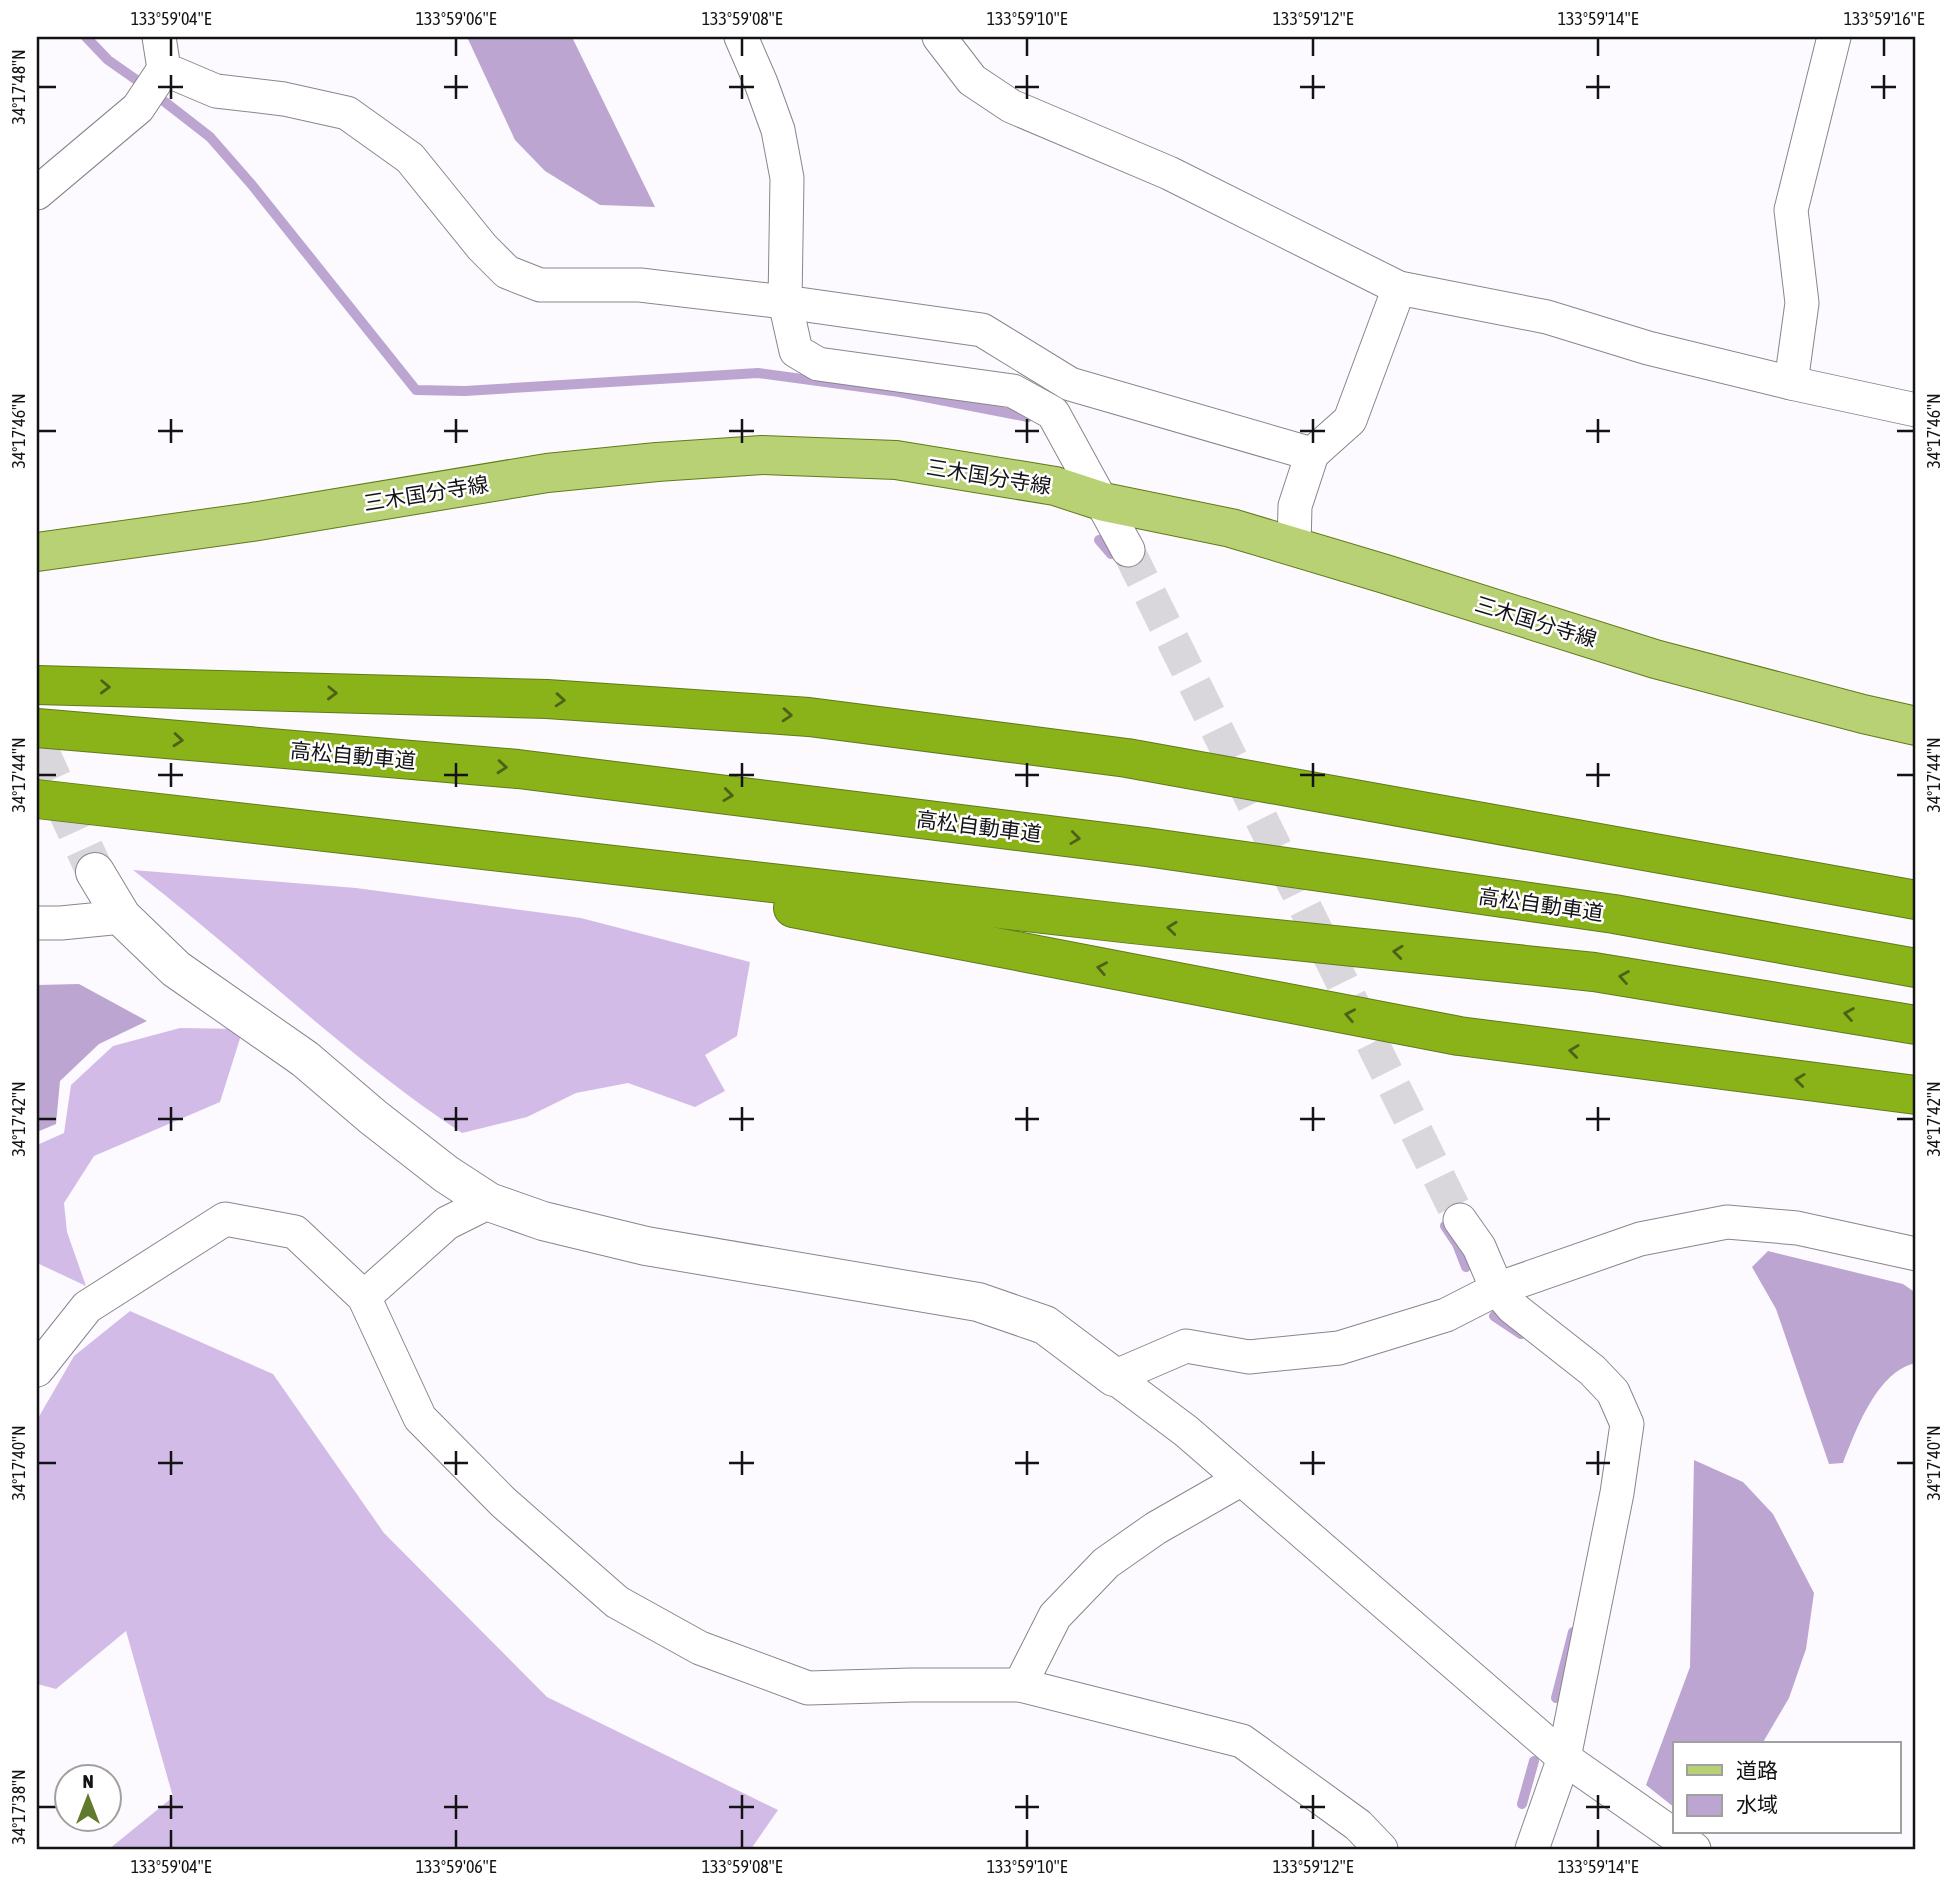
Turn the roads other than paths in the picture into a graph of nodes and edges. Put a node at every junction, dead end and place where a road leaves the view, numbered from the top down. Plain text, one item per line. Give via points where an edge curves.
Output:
1 (159, 37) edge
2 (939, 37) edge
3 (1834, 37) edge
4 (747, 38) edge
5 (164, 69) junction
6 (37, 193) edge
7 (1399, 288) junction
8 (785, 302) junction
9 (1791, 383) junction
10 (1916, 410) edge
11 (1312, 454) junction
12 (1104, 502) junction
13 (1294, 547) junction
14 (1128, 550) tunnel mouth
15 (37, 552) edge
16 (37, 685) edge
17 (1916, 726) edge
18 (37, 728) edge
19 (37, 799) edge
20 (513, 852) junction
21 (95, 872) tunnel mouth
22 (1916, 900) edge
23 (122, 917) junction
24 (37, 923) edge
25 (1916, 968) edge
26 (1916, 1025) edge
27 (1916, 1095) edge
28 (489, 1202) junction
29 (1460, 1220) tunnel mouth
30 (1916, 1254) edge
31 (1497, 1289) junction
32 (364, 1297) junction
33 (37, 1370) edge
34 (1114, 1377) junction
35 (1240, 1480) junction
36 (1020, 1685) junction
37 (1564, 1758) junction
38 (1673, 1834) edge
39 (1673, 1834) edge
40 (1381, 1849) edge
41 (1532, 1849) edge
42 (1695, 1849) edge

1 - 5 street
2 - 7 street via 972,80 1011,106 1169,173
3 - 9 street via 1791,210 1802,303
4 - 8 street via 778,130 787,178
5 - 6 street via 138,108
5 - 8 street via 216,91 347,113 410,158 507,272 540,285 640,285
7 - 9 street via 1547,317 1648,348
7 - 11 street via 1350,419
8 - 11 street via 982,330 1070,384
8 - 12 street via 796,351 818,364 1013,391 1053,413
9 - 10 street
11 - 13 street via 1295,506
12 - 13 main road, 三木国分寺線 via 1231,528
12 - 14 street
12 - 15 main road, 三木国分寺線 via 1055,486 895,460 762,455 547,473
13 - 17 main road, 三木国分寺線 via 1655,659
16 -> 22 highway via 547,699 809,717 1127,758
18 -> 25 highway, 高松自動車道 via 518,769 1105,842 1614,914
19 - 20 highway
26 -> 20 highway via 1594,972
27 -> 20 highway via 1459,1036
21 - 23 street
23 - 24 street
23 - 28 street via 176,969 304,1059 435,1166
28 - 32 street via 447,1223
28 - 34 street via 543,1221 646,1246 978,1302 1045,1325
29 - 31 street via 1479,1247
30 - 31 street via 1797,1228 1727,1222 1640,1239
31 - 34 street via 1446,1315 1339,1348 1249,1357 1186,1346
31 - 37 street via 1512,1307 1592,1370 1613,1392 1627,1424
32 - 33 street via 295,1232 225,1219 87,1307
32 - 36 street via 420,1418 503,1502 617,1602 700,1648 808,1688
34 - 35 street via 1186,1431
35 - 36 street via 1106,1563 1055,1616
35 - 37 street
36 - 40 street via 1242,1741 1357,1825
37 - 38 street
37 - 41 street
39 - 42 street

